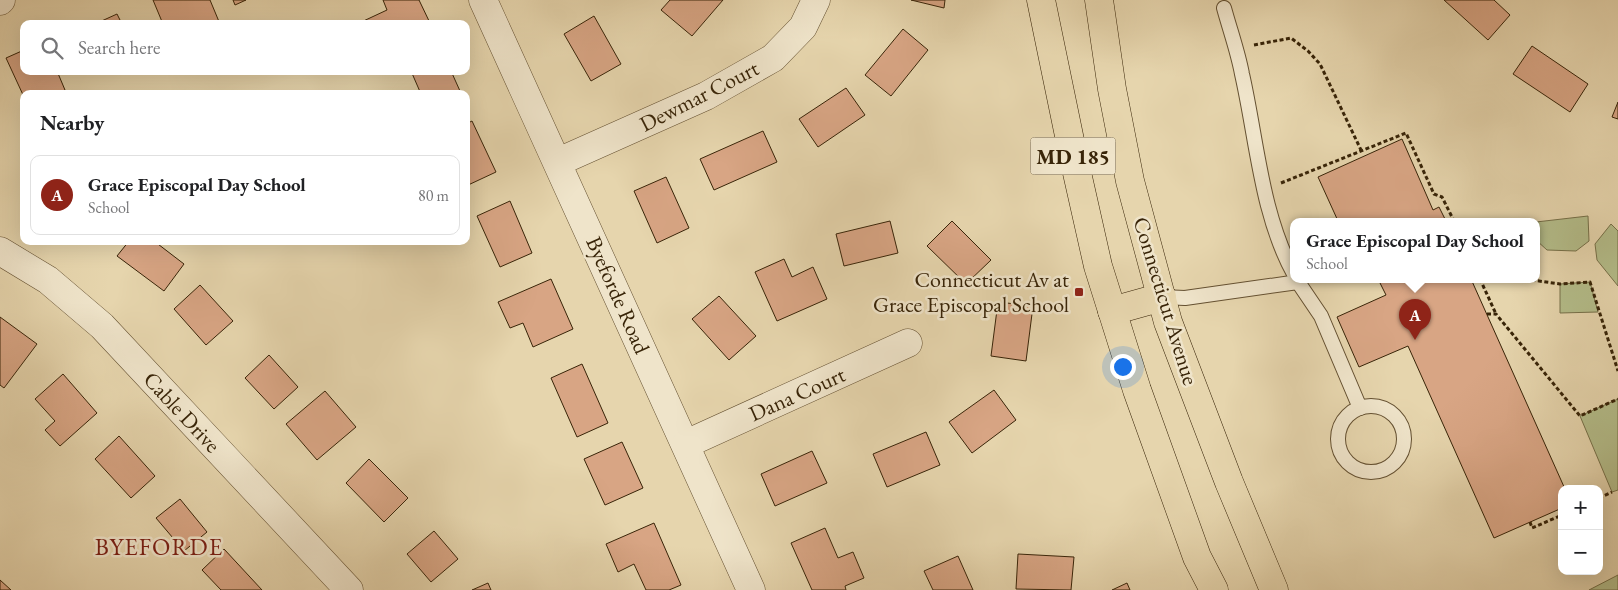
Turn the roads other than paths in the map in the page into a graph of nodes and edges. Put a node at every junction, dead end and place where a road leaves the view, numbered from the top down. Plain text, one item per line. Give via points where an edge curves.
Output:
1 (483, 0) edge
2 (816, 0) edge
3 (1042, 0) edge
4 (1098, 0) edge
5 (1224, 8) dead end
6 (558, 162) junction
7 (0, 251) edge
8 (1290, 266) edge
9 (1290, 279) edge
10 (1299, 283) edge
11 (1162, 297) junction
12 (1112, 310) junction
13 (908, 343) dead end
14 (1360, 408) junction
15 (686, 444) junction
16 (349, 590) edge
17 (751, 590) edge
18 (1214, 590) edge
19 (1274, 590) edge

1 - 6 street, Byeforde Road
2 - 6 street, Dewmar Court via 803,27 773,58 706,96
3 - 12 main road, MD 185 via 1072,155 1098,266
4 - 11 main road, Connecticut Avenue / MD 185 via 1130,181
5 - 8 lane via 1264,188
6 - 15 street, Byeforde Road
7 - 16 street, Cable Drive via 48,280 102,326
9 - 11 lane via 1185,298
10 - 14 lane via 1321,316
11 - 12 main road
11 - 19 main road, Connecticut Avenue / MD 185 via 1168,322 1228,482
12 - 18 main road, MD 185 via 1190,539
13 - 15 street, Dana Court
14 - 14 lane via 1350,413 1338,431 1337,442 1340,453 1354,468 1376,473 1386,469 1400,456 1404,436 1402,426 1389,411 1370,406
15 - 17 street, Byeforde Road

